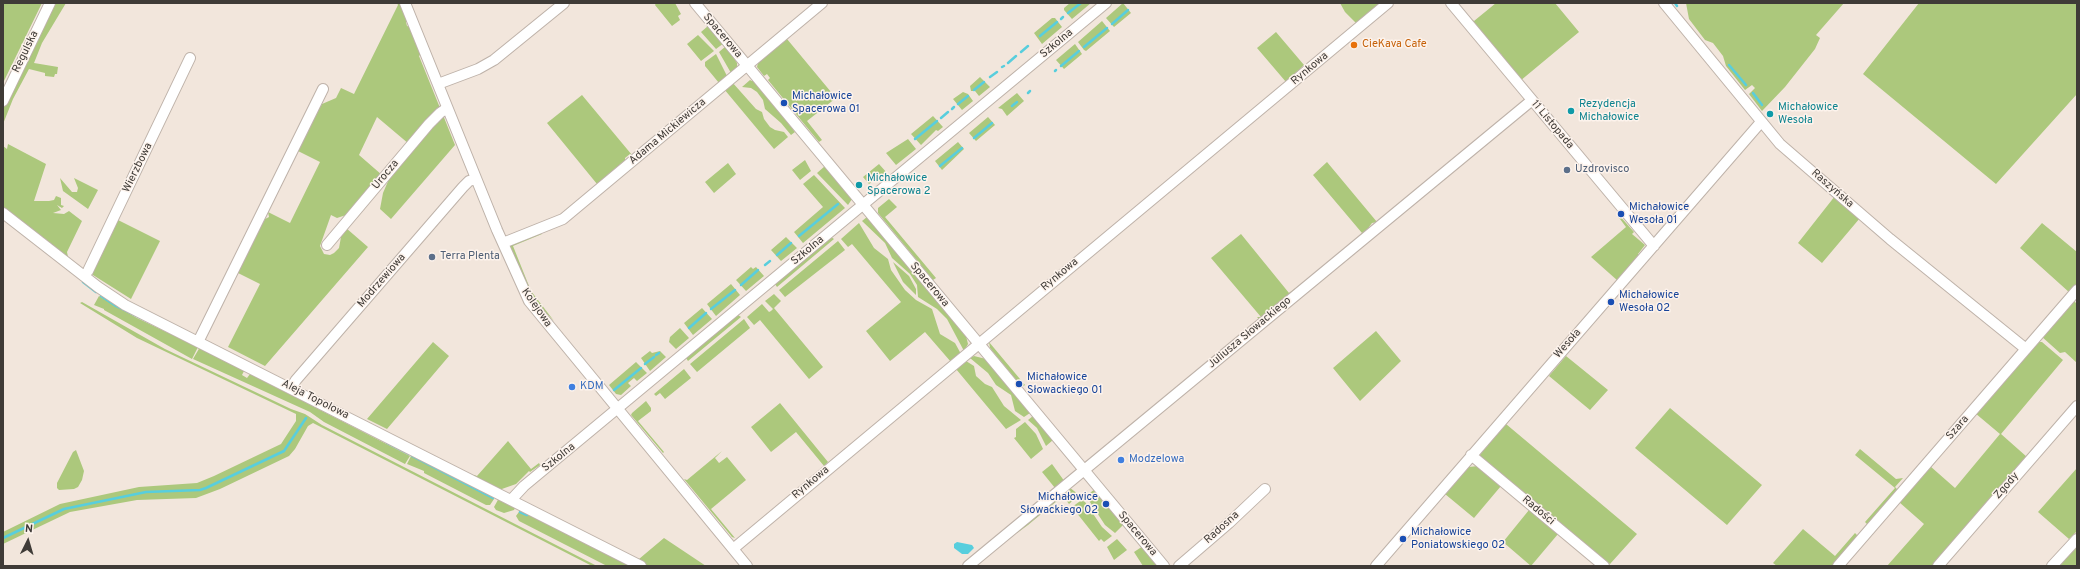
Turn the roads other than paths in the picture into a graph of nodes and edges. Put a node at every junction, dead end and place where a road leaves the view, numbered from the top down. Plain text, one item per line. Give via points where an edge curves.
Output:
1 (50, 3) edge
2 (405, 3) edge
3 (564, 3) edge
4 (695, 3) edge
5 (822, 3) edge
6 (1106, 3) edge
7 (1388, 3) edge
8 (1451, 3) edge
9 (1664, 3) edge
10 (190, 58) dead end
11 (747, 66) junction
12 (438, 84) junction
13 (323, 89) dead end
14 (3, 101) edge
15 (1531, 101) junction
16 (448, 108) junction
17 (1761, 122) junction
18 (476, 179) junction
19 (864, 205) junction
20 (3, 214) edge
21 (503, 243) junction
22 (327, 245) dead end
23 (1654, 246) junction
24 (84, 276) junction
25 (2077, 290) edge
26 (199, 340) junction
27 (978, 344) junction
28 (2026, 349) junction
29 (291, 388) junction
30 (2077, 406) edge
31 (617, 410) junction
32 (1471, 455) junction
33 (1083, 471) junction
34 (1265, 489) dead end
35 (511, 500) junction
36 (2077, 539) edge
37 (733, 549) junction
38 (641, 566) edge
39 (747, 566) edge
40 (968, 566) edge
41 (1164, 566) edge
42 (1179, 566) edge
43 (1376, 566) edge
44 (1604, 566) edge
45 (1838, 566) edge
46 (1938, 566) edge
47 (2052, 566) edge

1 - 14 street, Regulska
2 - 12 street, Kolejowa
3 - 12 street via 494,60
4 - 11 street, Spacerowa
5 - 11 street, Adama Mickiewicza
6 - 19 street, Szkolna
7 - 27 street, Rynkowa
8 - 15 street, 11 Listopada
9 - 17 street, Raszyńska
10 - 24 street, Wierzbowa
11 - 19 street, Spacerowa
11 - 21 street, Adama Mickiewicza via 563,219
12 - 16 street, Kolejowa
13 - 26 street
15 - 23 street, 11 Listopada
15 - 33 street, Juliusza Słowackiego
16 - 18 street, Kolejowa
16 - 22 street, Urocza via 429,124
17 - 23 street, Wesoła
17 - 28 street, Raszyńska via 1780,144 1870,222
18 - 21 street, Kolejowa
18 - 29 street, Modrzewiowa via 463,187
19 - 27 street, Spacerowa
19 - 31 street, Szkolna
20 - 24 street, Aleja Topolowa
21 - 31 street, Kolejowa via 529,301
23 - 32 street, Wesoła
24 - 26 street, Aleja Topolowa via 125,305
25 - 28 street, Szara
26 - 29 street, Aleja Topolowa
27 - 33 street, Spacerowa
27 - 37 street, Rynkowa
28 - 45 street, Szara
29 - 35 street, Aleja Topolowa
30 - 46 street, Zgody
31 - 35 street, Szkolna
31 - 37 street, Kolejowa
32 - 43 street, Wesoła
32 - 44 street, Radości
33 - 40 street, Juliusza Słowackiego
33 - 41 street, Spacerowa
34 - 42 street, Radosna
35 - 38 street, Aleja Topolowa
36 - 47 street
37 - 39 street, Kolejowa

